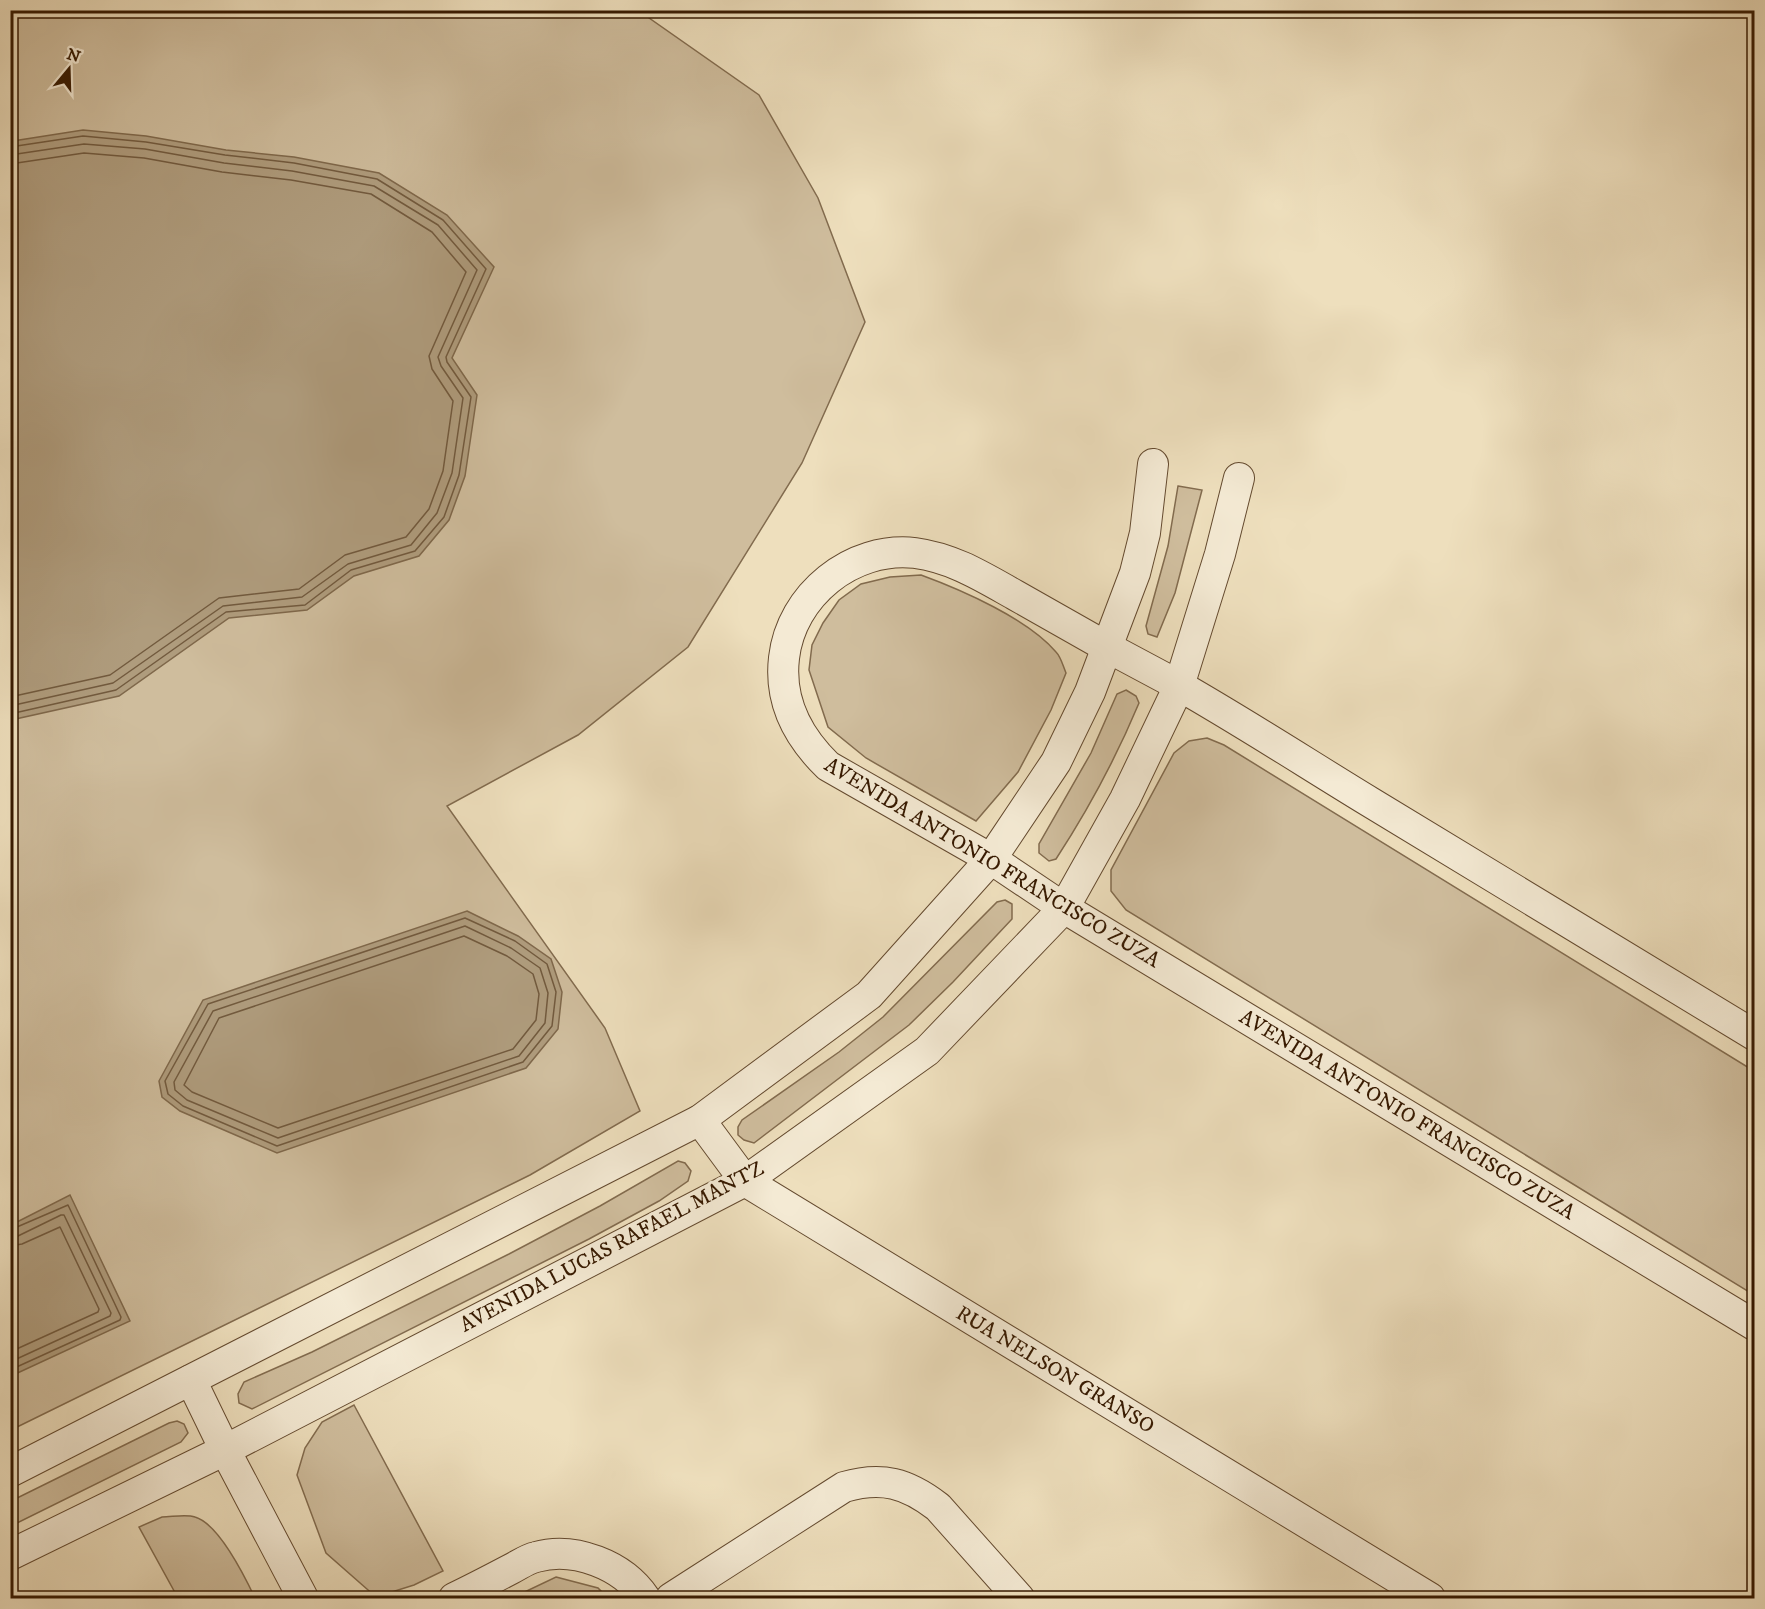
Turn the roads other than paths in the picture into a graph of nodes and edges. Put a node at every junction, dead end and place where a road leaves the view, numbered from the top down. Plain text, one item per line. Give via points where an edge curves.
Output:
1 (1153, 464) dead end
2 (1239, 478) dead end
3 (1107, 647) junction
4 (1179, 686) junction
5 (991, 859) junction
6 (1064, 908) junction
7 (1755, 1035) edge
8 (700, 1120) junction
9 (745, 1181) junction
10 (1755, 1325) edge
11 (191, 1380) junction
12 (225, 1450) junction
13 (10, 1472) edge
14 (10, 1556) edge
15 (303, 1599) edge
16 (454, 1599) edge
17 (645, 1599) edge
18 (671, 1599) edge
19 (1019, 1599) edge
20 (1431, 1599) edge

1 - 3 street via 1145,533 1135,573
2 - 4 street, AVENIDA LUCAS RAFAEL MANTZ
3 - 4 street, AVENIDA ANTONIO FRANCISCO ZUZA
3 - 5 street via 1056,762
3 - 5 street, AVENIDA ANTONIO FRANCISCO ZUZA via 963,565 915,553 870,557 849,566 830,577 800,611 789,634 783,682 788,706 810,749 828,766
4 - 6 street, AVENIDA LUCAS RAFAEL MANTZ via 1125,799
4 - 7 street, AVENIDA ANTONIO FRANCISCO ZUZA
5 - 6 street, AVENIDA ANTONIO FRANCISCO ZUZA
5 - 8 street via 869,994
6 - 9 street, AVENIDA LUCAS RAFAEL MANTZ via 927,1051
6 - 10 street, AVENIDA ANTONIO FRANCISCO ZUZA
8 - 9 street, RUA NELSON GRANSO
8 - 11 street
9 - 12 street, AVENIDA LUCAS RAFAEL MANTZ
9 - 20 street, RUA NELSON GRANSO
11 - 12 street
11 - 13 street
12 - 14 street, AVENIDA LUCAS RAFAEL MANTZ
12 - 15 street
16 - 17 street via 535,1557 555,1554 584,1558 612,1568
18 - 19 street via 844,1487 877,1481 894,1483 925,1496

